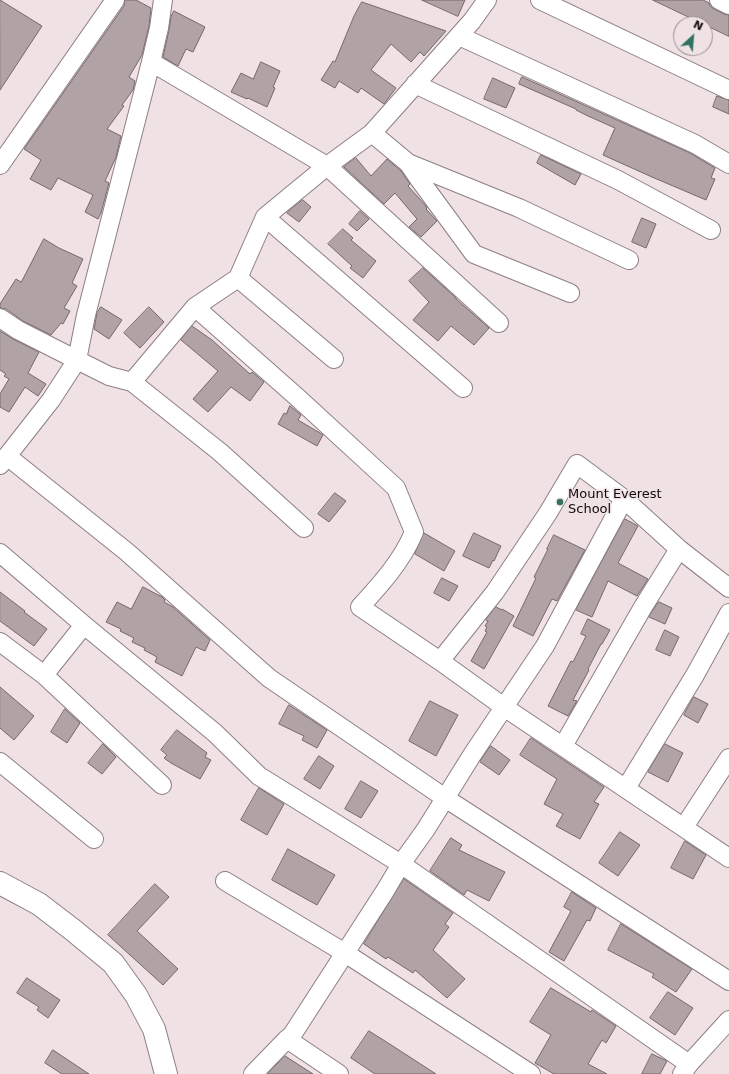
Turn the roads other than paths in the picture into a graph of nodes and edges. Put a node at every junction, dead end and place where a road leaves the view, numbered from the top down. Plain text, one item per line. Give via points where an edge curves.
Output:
1 (116, 0) edge
2 (163, 0) edge
3 (487, 0) edge
4 (540, 0) edge
5 (719, 0) edge
6 (729, 5) edge
7 (459, 36) junction
8 (152, 62) junction
9 (415, 84) junction
10 (729, 90) edge
11 (372, 132) junction
12 (408, 163) junction
13 (729, 164) edge
14 (0, 165) edge
15 (327, 166) junction
16 (266, 217) junction
17 (711, 230) dead end
18 (629, 260) dead end
19 (238, 278) junction
20 (570, 292) dead end
21 (194, 307) junction
22 (0, 318) edge
23 (499, 323) dead end
24 (334, 359) dead end
25 (77, 360) junction
26 (132, 382) junction
27 (463, 388) dead end
28 (3, 461) edge
29 (624, 499) junction
30 (304, 528) dead end
31 (679, 549) junction
32 (0, 553) edge
33 (729, 588) edge
34 (729, 613) edge
35 (84, 625) junction
36 (0, 642) edge
37 (440, 661) junction
38 (44, 675) junction
39 (504, 707) junction
40 (563, 746) junction
41 (729, 758) edge
42 (0, 762) edge
43 (162, 785) dead end
44 (626, 788) junction
45 (445, 798) junction
46 (684, 828) junction
47 (94, 839) dead end
48 (729, 858) edge
49 (401, 864) junction
50 (225, 881) dead end
51 (0, 883) edge
52 (345, 953) junction
53 (729, 981) edge
54 (729, 1020) edge
55 (287, 1039) junction
56 (686, 1069) edge
57 (166, 1074) edge
58 (253, 1074) edge
59 (339, 1074) edge
60 (532, 1074) edge

1 - 14 street
2 - 8 street
3 - 7 street
4 - 10 street
5 - 6 street
7 - 9 street
7 - 13 street via 695,144
8 - 15 street
8 - 25 street via 88,308
9 - 11 street
9 - 17 street via 618,180
11 - 12 street
11 - 15 street
12 - 18 street via 519,208
12 - 20 street via 474,254
15 - 16 street
15 - 23 street
16 - 19 street
16 - 27 street
19 - 21 street
19 - 24 street
21 - 26 street
21 - 37 street via 396,488 414,532 387,577 360,607
22 - 25 street
25 - 26 street via 110,376
25 - 28 street via 51,400
26 - 30 street via 220,452
28 - 45 street via 127,552 269,678
29 - 31 street
29 - 37 street via 578,464 495,592
29 - 39 street via 545,646
31 - 33 street
31 - 40 street
32 - 35 street
34 - 44 street via 695,675
35 - 38 street
35 - 49 street via 215,733 259,776
36 - 38 street
37 - 39 street
38 - 43 street
39 - 40 street
39 - 45 street
40 - 44 street
41 - 46 street
42 - 47 street
44 - 46 street
45 - 49 street
45 - 53 street
46 - 48 street
49 - 52 street
49 - 56 street
50 - 52 street
51 - 57 street via 39,904 113,963 136,995 154,1029
52 - 55 street
52 - 60 street
54 - 56 street
55 - 58 street
55 - 59 street

